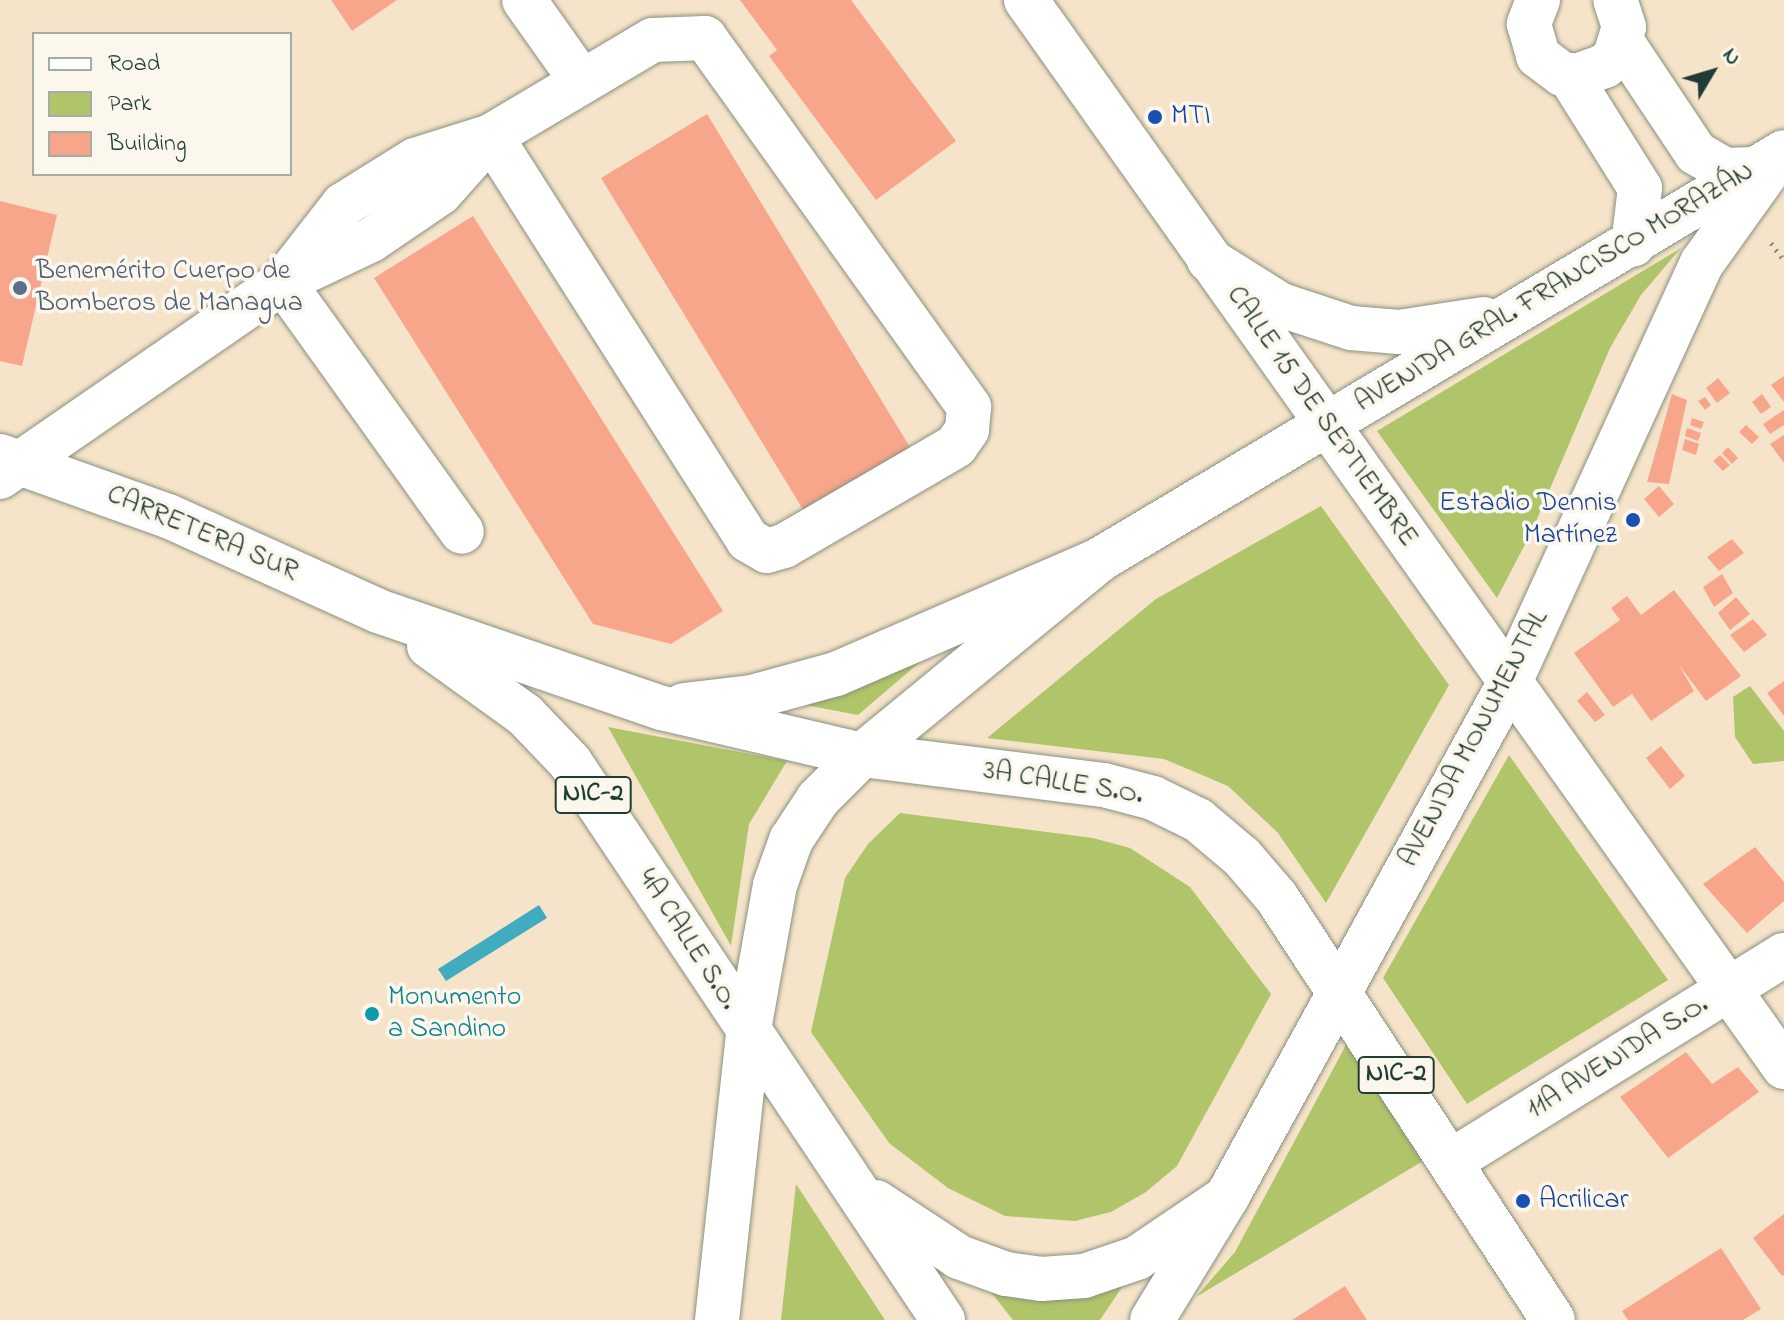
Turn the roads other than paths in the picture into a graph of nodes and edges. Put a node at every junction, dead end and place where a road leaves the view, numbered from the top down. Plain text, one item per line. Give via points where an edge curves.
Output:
1 (524, 0) edge
2 (1026, 0) edge
3 (1538, 0) edge
4 (1619, 12) edge
5 (1569, 75) junction
6 (580, 79) junction
7 (491, 136) junction
8 (1774, 158) edge
9 (1633, 245) junction
10 (1209, 260) junction
11 (283, 282) junction
12 (1532, 303) junction
13 (1327, 425) junction
14 (8, 465) edge
15 (462, 532) dead end
16 (1099, 560) junction
17 (378, 611) junction
18 (1510, 682) junction
19 (662, 708) junction
20 (862, 755) junction
21 (1784, 955) edge
22 (1729, 989) junction
23 (1340, 990) junction
24 (748, 1035) junction
25 (1784, 1067) edge
26 (1453, 1160) junction
27 (847, 1177) junction
28 (1227, 1197) junction
29 (717, 1320) edge
30 (943, 1320) edge
31 (1152, 1320) edge
32 (1553, 1320) edge

1 - 6 main road
2 - 10 main road, CALLE 15 DE SEPTIEMBRE
3 - 5 main road via 1529,24 1530,41 1548,66
4 - 5 main road via 1605,66
4 - 8 main road via 1696,153 1725,170
5 - 9 main road via 1640,188
6 - 7 main road
6 - 7 main road via 653,40 705,38 969,407 967,430 956,446 784,546 767,551 748,540
7 - 11 main road via 415,160 343,205
8 - 9 main road, AVENIDA GRAL. FRANCISCO MORAZÁN
8 - 18 main road, AVENIDA MONUMENTAL via 1726,224 1680,305
9 - 12 main road, AVENIDA GRAL. FRANCISCO MORAZÁN
10 - 12 main road via 1281,305 1364,330 1428,330
10 - 13 main road, CALLE 15 DE SEPTIEMBRE
11 - 14 main road
11 - 15 main road
12 - 13 main road, AVENIDA GRAL. FRANCISCO MORAZÁN
13 - 16 main road
13 - 18 main road, CALLE 15 DE SEPTIEMBRE
14 - 17 main road, CARRETERA SUR / NIC-2 via 168,516
16 - 19 main road via 836,674 752,697
16 - 20 main road
17 - 19 main road, 3A CALLE S.O. / NIC-2
17 - 24 main road, 4A CALLE S.O. / NIC-2 via 525,715 570,762
18 - 22 main road, CALLE 15 DE SEPTIEMBRE
18 - 23 main road, AVENIDA MONUMENTAL
19 - 20 main road, 3A CALLE S.O. / NIC-2
20 - 23 main road, 3A CALLE S.O. / NIC-2 via 1104,785 1172,806 1217,835 1261,878
20 - 24 main road via 811,808 781,861
21 - 22 main road, 11A AVENIDA S.O.
22 - 25 main road, CALLE 15 DE SEPTIEMBRE
22 - 26 main road, 11A AVENIDA S.O.
23 - 26 main road, 3A CALLE S.O. / NIC-2
23 - 28 main road, AVENIDA MONUMENTAL
24 - 27 main road, 4A CALLE S.O. / NIC-2
24 - 29 main road
26 - 32 main road, 3A CALLE S.O. / NIC-2
27 - 28 main road via 918,1235 959,1257 1006,1274 1041,1279 1084,1276 1137,1258
27 - 30 main road, 4A CALLE S.O. / NIC-2
28 - 31 main road, AVENIDA MONUMENTAL

